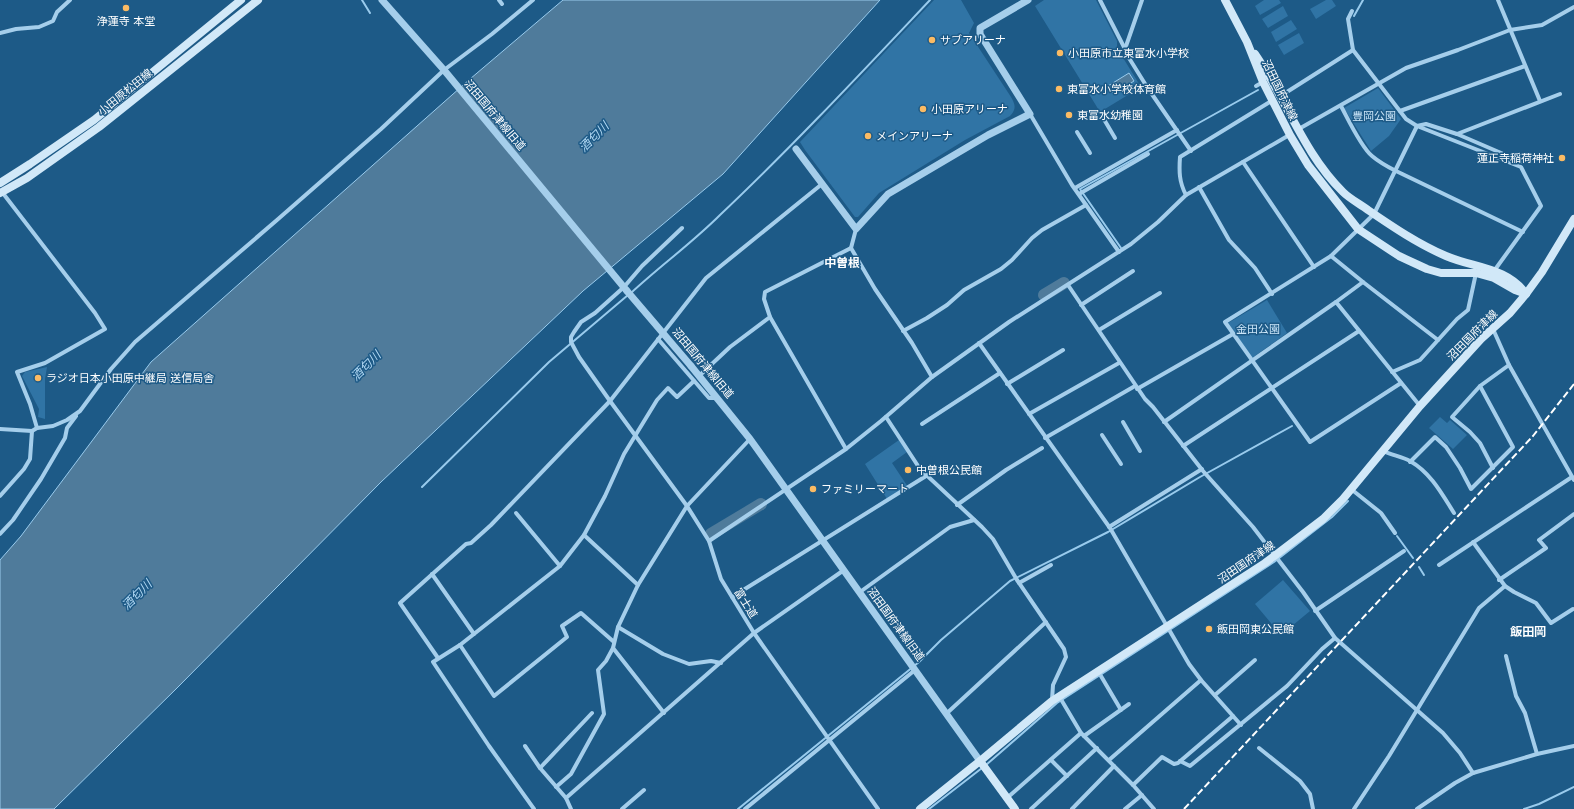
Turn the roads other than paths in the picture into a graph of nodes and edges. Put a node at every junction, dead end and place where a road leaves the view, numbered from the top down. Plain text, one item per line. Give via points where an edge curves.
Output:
1 (70, 0) edge
2 (241, 0) edge
3 (258, 0) edge
4 (382, 0) edge
5 (533, 0) edge
6 (1028, 0) edge
7 (1100, 0) edge
8 (1142, 0) edge
9 (1225, 0) edge
10 (1498, 0) edge
11 (1574, 7) edge
12 (1352, 11) dead end
13 (1510, 30) junction
14 (0, 33) edge
15 (1247, 42) junction
16 (1125, 49) junction
17 (1353, 50) junction
18 (1525, 66) junction
19 (444, 70) junction
20 (1379, 83) junction
21 (1560, 94) dead end
22 (1280, 96) junction
23 (1272, 100) junction
24 (1540, 101) junction
25 (1340, 106) junction
26 (1400, 111) junction
27 (1030, 114) junction
28 (1102, 116) dead end
29 (1417, 126) junction
30 (1298, 129) junction
31 (1177, 130) junction
32 (1077, 132) dead end
33 (1457, 134) junction
34 (1290, 135) junction
35 (1115, 138) dead end
36 (796, 149) dead end
37 (1191, 151) junction
38 (1090, 153) dead end
39 (1148, 154) dead end
40 (1243, 162) junction
41 (1522, 162) dead end
42 (1396, 171) junction
43 (0, 183) edge
44 (822, 184) junction
45 (1199, 187) junction
46 (1075, 188) junction
47 (1, 193) edge
48 (1079, 194) junction
49 (1186, 195) junction
50 (1086, 205) junction
51 (1374, 214) junction
52 (1574, 218) edge
53 (682, 228) dead end
54 (856, 229) junction
55 (1358, 229) junction
56 (1111, 230) dead end
57 (1523, 232) junction
58 (1106, 234) junction
59 (851, 248) junction
60 (1119, 252) junction
61 (1332, 256) junction
62 (1314, 267) junction
63 (1133, 271) dead end
64 (1494, 271) junction
65 (1476, 273) junction
66 (1363, 282) junction
67 (1068, 285) junction
68 (626, 289) junction
69 (1160, 293) dead end
70 (1272, 294) junction
71 (1526, 294) junction
72 (1336, 302) junction
73 (1082, 305) junction
74 (770, 317) junction
75 (1493, 329) junction
76 (1099, 330) junction
77 (903, 331) junction
78 (1359, 331) junction
79 (1233, 334) junction
80 (658, 339) junction
81 (1438, 340) junction
82 (979, 343) junction
83 (1063, 350) dead end
84 (1253, 360) junction
85 (1119, 363) junction
86 (1509, 365) junction
87 (1392, 372) junction
88 (1000, 373) junction
89 (932, 377) junction
90 (697, 379) junction
91 (1401, 383) junction
92 (1007, 384) junction
93 (1480, 386) junction
94 (1136, 388) junction
95 (1272, 388) junction
96 (610, 401) junction
97 (1420, 406) junction
98 (80, 411) junction
99 (1029, 414) junction
100 (886, 417) junction
101 (1123, 422) dead end
102 (1164, 422) junction
103 (922, 424) dead end
104 (38, 428) junction
105 (0, 429) edge
106 (32, 432) junction
107 (1102, 435) dead end
108 (636, 437) junction
109 (1045, 438) junction
110 (750, 439) junction
111 (1183, 446) junction
112 (1042, 448) dead end
113 (846, 449) junction
114 (1140, 451) dead end
115 (1383, 451) junction
116 (1410, 462) junction
117 (1121, 464) dead end
118 (1493, 468) junction
119 (1202, 470) junction
120 (926, 476) junction
121 (1573, 479) edge
122 (786, 489) junction
123 (1351, 489) junction
124 (0, 496) edge
125 (957, 505) junction
126 (687, 506) junction
127 (516, 513) dead end
128 (1454, 513) dead end
129 (1574, 514) edge
130 (974, 520) junction
131 (1110, 529) junction
132 (1395, 533) dead end
133 (0, 534) edge
134 (584, 535) junction
135 (708, 541) junction
136 (823, 541) junction
137 (1473, 542) junction
138 (1404, 551) dead end
139 (1275, 556) junction
140 (1051, 565) dead end
141 (1439, 565) dead end
142 (560, 566) junction
143 (844, 570) junction
144 (432, 574) junction
145 (1017, 580) junction
146 (1499, 580) junction
147 (638, 585) junction
148 (1505, 586) junction
149 (860, 592) junction
150 (732, 597) junction
151 (1574, 610) edge
152 (1315, 611) junction
153 (1046, 622) junction
154 (1167, 626) junction
155 (618, 627) junction
156 (754, 633) junction
157 (474, 634) junction
158 (1335, 638) junction
159 (614, 642) junction
160 (460, 645) junction
161 (613, 648) junction
162 (1506, 656) dead end
163 (438, 658) junction
164 (1256, 660) dead end
165 (721, 663) junction
166 (914, 666) junction
167 (1098, 671) junction
168 (1201, 680) junction
169 (877, 693) dead end
170 (1215, 695) junction
171 (1060, 696) junction
172 (881, 698) junction
173 (1052, 701) junction
174 (1129, 704) dead end
175 (1417, 709) junction
176 (1121, 710) junction
177 (664, 713) junction
178 (592, 714) dead end
179 (946, 714) junction
180 (1233, 716) junction
181 (1241, 725) junction
182 (1083, 735) junction
183 (828, 737) junction
184 (525, 746) dead end
185 (1574, 746) edge
186 (1097, 748) junction
187 (1259, 748) dead end
188 (1537, 754) junction
189 (1051, 760) junction
190 (1109, 760) junction
191 (980, 761) junction
192 (1180, 762) junction
193 (1114, 766) junction
194 (540, 768) junction
195 (1473, 773) junction
196 (1067, 776) junction
197 (1133, 784) junction
198 (556, 787) junction
199 (644, 790) dead end
200 (1142, 795) junction
201 (566, 798) junction
202 (1007, 798) junction
203 (1420, 808) edge
204 (534, 809) edge
205 (571, 809) edge
206 (622, 809) edge
207 (745, 809) edge
208 (878, 809) edge
209 (920, 809) edge
210 (1015, 809) edge
211 (1031, 809) edge
212 (1072, 809) edge
213 (1125, 809) edge
214 (1154, 809) edge
215 (1313, 809) edge
216 (1353, 809) edge

1 - 14 street via 57,12 53,21 39,27
2 - 43 main road, 小田原松田線 via 94,120
3 - 47 main road, 小田原松田線 via 99,127
4 - 19 street, 沼田国府津線旧道
5 - 19 street
6 - 27 street via 980,28 980,34
7 - 16 street
8 - 16 street
9 - 15 main road, 沼田国府津線
10 - 13 street
11 - 13 street via 1542,25
12 - 17 street via 1348,19
13 - 18 street
13 - 20 street via 1406,68
15 - 22 main road, 沼田国府津線
15 - 23 main road, 沼田国府津線 via 1259,84
16 - 31 street via 1147,88
17 - 20 street
17 - 22 street
18 - 24 street
18 - 26 street
19 - 68 street, 沼田国府津線旧道
19 - 98 street via 278,220 135,342
20 - 25 street
20 - 26 street
21 - 24 street
22 - 23 street
22 - 30 main road, 沼田国府津線
23 - 34 main road, 沼田国府津線
23 - 37 street
24 - 33 street
25 - 30 street
25 - 42 street via 1371,155
26 - 29 street via 1406,119
27 - 46 street
27 - 54 street via 988,135 888,194
28 - 35 street
29 - 33 street via 1426,124
29 - 42 street
29 - 57 street via 1521,167 1541,206
30 - 34 street
30 - 51 main road, 沼田国府津線 via 1318,162 1343,193
31 - 37 street
31 - 46 street
32 - 38 street
33 - 41 street
34 - 40 street
34 - 55 main road, 沼田国府津線 via 1308,165
36 - 44 street
37 - 49 street via 1180,157 1179,176
39 - 48 street
40 - 45 street
40 - 62 street
42 - 51 street
42 - 57 street
44 - 54 street
44 - 80 street via 706,278
45 - 49 street
45 - 70 street via 1229,240 1255,268
46 - 48 street
47 - 104 street via 105,329 45,363 17,372
48 - 50 street
49 - 60 street via 1158,222
50 - 58 street
50 - 77 street via 1042,230 1001,269 964,290 947,305
51 - 55 street
51 - 64 main road, 沼田国府津線 via 1418,243 1447,257
52 - 71 main road
53 - 68 street, 富士道 via 642,266
54 - 59 street
55 - 61 street
55 - 65 main road, 沼田国府津線 via 1399,256 1427,269 1441,273
56 - 58 street
57 - 64 street
58 - 60 street
59 - 74 street via 765,292 764,299
59 - 77 street
60 - 67 street
61 - 62 street
61 - 66 street
62 - 70 street
63 - 73 street
64 - 71 main road, 沼田国府津線 via 1519,285
65 - 71 main road, 沼田国府津線 via 1494,278
65 - 81 street via 1468,310
66 - 72 street
66 - 81 street
67 - 73 street
67 - 82 street
68 - 90 street, 沼田国府津線旧道, bridge via 691,366
68 - 96 street, 富士道 via 581,322 571,337 575,351
69 - 76 street
70 - 79 street via 1225,322
71 - 75 main road, 沼田国府津線
72 - 78 street
72 - 84 street
73 - 76 street
74 - 90 street via 730,347
74 - 113 street
75 - 86 street
75 - 97 main road, 沼田国府津線
76 - 85 street
77 - 89 street
78 - 87 street
78 - 95 street
79 - 84 street
79 - 94 street
80 - 90 street
80 - 96 street
81 - 87 street via 1420,360
82 - 88 street
82 - 89 street
83 - 92 street
84 - 95 street
84 - 102 street
85 - 94 street
85 - 99 street
86 - 93 street
86 - 121 street
87 - 91 street
88 - 92 street
88 - 103 street
89 - 100 street
90 - 108 street via 677,397 668,388 656,400
90 - 110 street, 沼田国府津線旧道 via 718,398
91 - 95 street via 1310,442
91 - 97 street
92 - 99 street
93 - 118 street via 1513,447
93 - 118 street via 1452,417 1480,443
94 - 102 street
94 - 109 street
95 - 111 street
96 - 108 street, 富士道
96 - 144 street via 491,525
97 - 115 main road, 沼田国府津線
98 - 104 street via 60,423
98 - 133 street via 67,428 65,438 40,479 13,520
99 - 109 street
100 - 113 street
100 - 120 street
101 - 114 street
102 - 111 street
104 - 106 street
105 - 106 street
106 - 124 street via 30,459
107 - 117 street
108 - 126 street, 富士道
108 - 134 street via 624,454
109 - 131 street
110 - 122 street, 沼田国府津線旧道
110 - 126 street
111 - 119 street
112 - 125 street
113 - 122 street
115 - 116 street
115 - 123 main road, 沼田国府津線
116 - 118 street via 1435,437 1446,447 1472,489
116 - 128 street via 1432,479
119 - 131 street
119 - 139 street
120 - 125 street
120 - 136 street
121 - 137 street
122 - 135 street
122 - 136 street, 沼田国府津線旧道
123 - 132 street via 1380,513
123 - 139 main road, 沼田国府津線 via 1323,519
125 - 130 street
126 - 135 street, 富士道
126 - 147 street
127 - 142 street
129 - 146 street via 1539,540 1546,548
130 - 145 street via 993,539
130 - 149 street via 950,528
131 - 154 street
134 - 142 street
134 - 147 street
135 - 150 street, 富士道 via 721,579
136 - 143 street, 沼田国府津線旧道
136 - 150 street
137 - 141 street
137 - 146 street
138 - 152 street
139 - 152 street
139 - 154 main road, 沼田国府津線
140 - 145 street
142 - 157 street
143 - 149 street, 沼田国府津線旧道
143 - 156 street
144 - 157 street
144 - 163 street via 400,603
145 - 153 street
146 - 148 street
147 - 155 street
148 - 151 street via 1536,603 1551,623
148 - 175 street via 1480,608
149 - 166 street, 沼田国府津線旧道
150 - 156 street, 富士道
152 - 158 street
153 - 173 street via 1064,649 1066,658 1053,685
153 - 179 street
154 - 167 main road, 沼田国府津線
154 - 168 street
155 - 159 street
155 - 165 street via 663,654 689,664 712,661
156 - 165 street
156 - 183 street, 富士道
157 - 160 street
158 - 175 street
158 - 181 street via 1287,686
159 - 160 street via 581,613 562,626 567,637 494,696
159 - 161 street
160 - 163 street
161 - 177 street
161 - 198 street via 598,670 604,714 571,774
162 - 188 street via 1516,696
163 - 204 street via 433,662
164 - 170 street
165 - 177 street
166 - 172 street
166 - 179 street, 沼田国府津線旧道
167 - 171 main road, 沼田国府津線
167 - 176 street
168 - 170 street
168 - 190 street
169 - 172 street
170 - 180 street
171 - 173 main road, 沼田国府津線
171 - 182 street
172 - 183 street
173 - 191 main road, 沼田国府津線
174 - 176 street
175 - 195 street via 1447,738
175 - 216 street
176 - 182 street
177 - 201 street
178 - 194 street
179 - 191 street, 沼田国府津線旧道
180 - 181 street
180 - 192 street
181 - 192 street via 1190,766
182 - 186 street
182 - 189 street
183 - 207 street
183 - 208 street, 富士道
184 - 194 street
185 - 188 street
186 - 190 street
186 - 196 street
187 - 215 street via 1300,781 1310,794
188 - 195 street
189 - 196 street
189 - 202 street
190 - 193 street
191 - 202 main road
191 - 209 main road, 沼田国府津線
192 - 197 street via 1174,764 1162,757
193 - 197 street
193 - 212 street
194 - 198 street
195 - 203 street
196 - 211 street
197 - 200 street
198 - 201 street
199 - 206 street
200 - 213 street
200 - 214 street
201 - 205 street
202 - 210 main road

